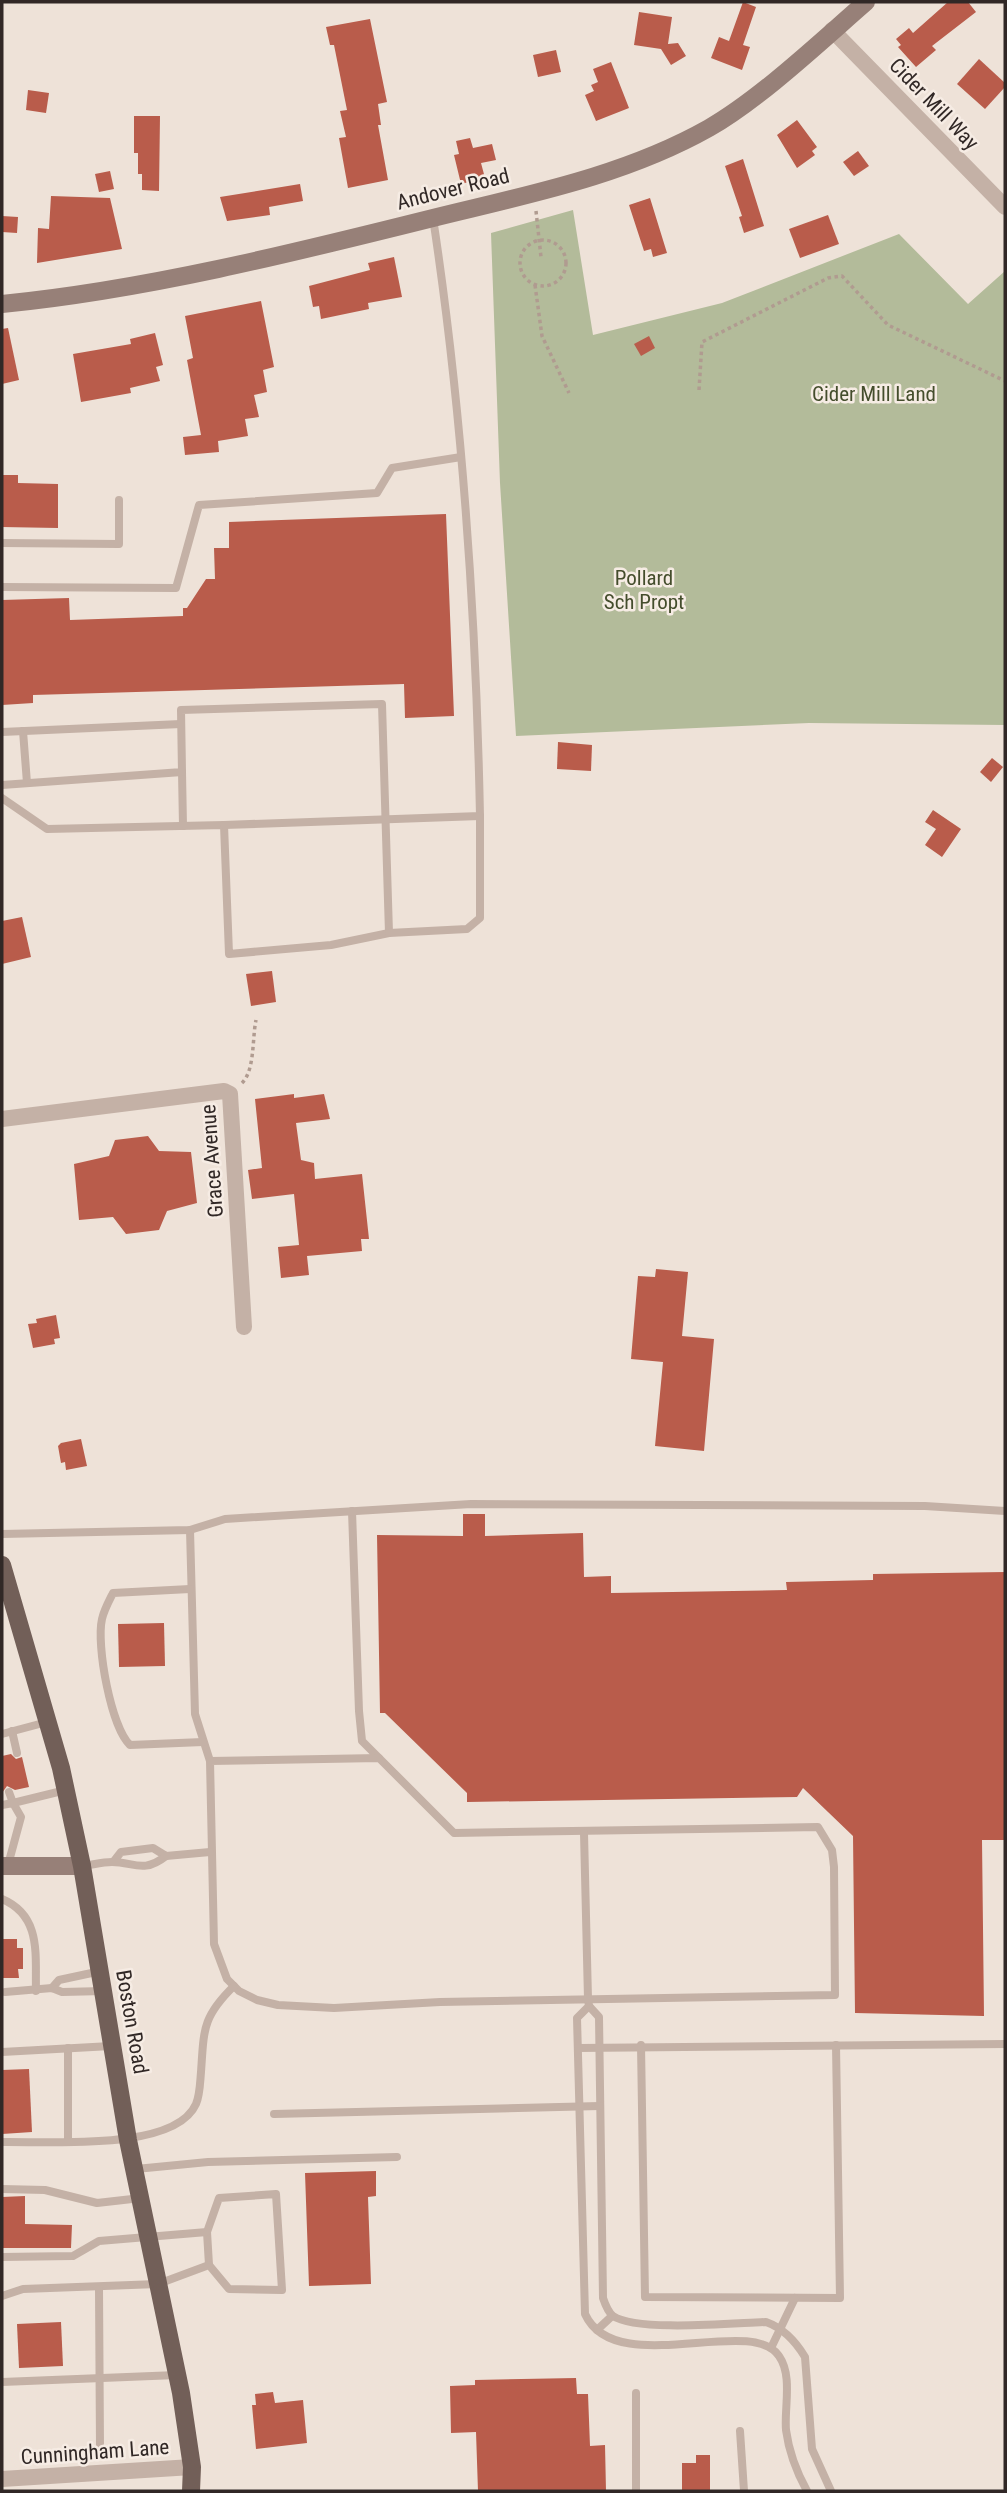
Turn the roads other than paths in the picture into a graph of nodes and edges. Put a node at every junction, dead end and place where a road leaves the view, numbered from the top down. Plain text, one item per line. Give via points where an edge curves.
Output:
1 (866, 2) edge
2 (832, 30) junction
3 (1005, 207) edge
4 (433, 218) junction
5 (2, 304) edge
6 (461, 457) junction
7 (119, 500) dead end
8 (2, 543) edge
9 (2, 587) edge
10 (181, 724) junction
11 (23, 731) junction
12 (2, 732) edge
13 (182, 772) junction
14 (27, 783) junction
15 (2, 785) edge
16 (2, 798) edge
17 (480, 816) junction
18 (385, 820) junction
19 (224, 825) junction
20 (183, 826) junction
21 (389, 933) junction
22 (2, 1119) edge
23 (244, 1327) dead end
24 (352, 1511) junction
25 (1005, 1511) edge
26 (190, 1530) junction
27 (2, 1534) edge
28 (2, 1565) edge
29 (190, 1589) junction
30 (47, 1722) junction
31 (12, 1731) junction
32 (2, 1734) edge
33 (203, 1742) junction
34 (17, 1753) dead end
35 (379, 1758) junction
36 (210, 1761) junction
37 (25, 1788) dead end
38 (66, 1790) junction
39 (9, 1792) dead end
40 (28, 1799) junction
41 (13, 1803) junction
42 (2, 1805) edge
43 (584, 1833) junction
44 (210, 1852) junction
45 (166, 1856) junction
46 (114, 1861) junction
47 (5, 1866) edge
48 (82, 1867) junction
49 (2, 1899) edge
50 (101, 1971) junction
51 (234, 1986) junction
52 (52, 1988) junction
53 (36, 1991) junction
54 (104, 1991) junction
55 (5, 1992) dead end
56 (588, 2003) junction
57 (1005, 2044) edge
58 (114, 2045) junction
59 (641, 2045) junction
60 (836, 2045) junction
61 (599, 2046) junction
62 (68, 2048) junction
63 (578, 2048) junction
64 (2, 2052) edge
65 (600, 2106) junction
66 (579, 2107) junction
67 (274, 2114) dead end
68 (128, 2140) junction
69 (68, 2141) junction
70 (2, 2142) edge
71 (397, 2157) dead end
72 (136, 2169) junction
73 (2, 2189) edge
74 (141, 2198) junction
75 (207, 2232) junction
76 (150, 2236) junction
77 (2, 2257) edge
78 (209, 2265) junction
79 (158, 2284) junction
80 (99, 2288) junction
81 (2, 2296) edge
82 (795, 2298) junction
83 (612, 2316) junction
84 (597, 2330) junction
85 (781, 2330) junction
86 (771, 2348) junction
87 (177, 2375) junction
88 (97, 2377) junction
89 (2, 2382) edge
90 (636, 2393) dead end
91 (740, 2431) dead end
92 (100, 2447) dead end
93 (192, 2467) junction
94 (2, 2479) edge
95 (191, 2491) edge
96 (636, 2491) edge
97 (744, 2491) edge
98 (807, 2491) edge
99 (831, 2491) edge

1 - 2 main road, Andover Road
2 - 3 street, Cider Mill Way
2 - 4 main road, Andover Road via 709,127 591,178
4 - 5 main road, Andover Road via 203,270
4 - 6 lane
6 - 9 lane via 392,468 377,493 200,505 176,588
6 - 17 lane
7 - 8 lane via 119,544
10 - 11 lane
10 - 13 lane
10 - 18 lane via 181,710 382,705
11 - 12 lane
11 - 14 lane
13 - 14 lane
13 - 20 lane
14 - 15 lane
16 - 20 lane via 47,829
17 - 18 lane
17 - 21 lane via 480,918 467,929
18 - 19 lane
18 - 21 lane
19 - 20 lane
19 - 21 lane via 229,954 331,945
22 - 23 street, Grace Avenue via 223,1091 230,1094
24 - 25 lane via 471,1504 925,1506
24 - 26 lane via 225,1519
24 - 35 lane via 362,1741
26 - 27 lane
26 - 29 lane
28 - 30 main road, Boston Road
29 - 33 lane via 195,1714
29 - 33 lane via 113,1593 102,1619 101,1640 121,1737 130,1745
30 - 31 lane
30 - 38 main road, Boston Road
31 - 32 lane
31 - 34 lane
33 - 36 lane
35 - 36 lane
35 - 43 lane via 454,1833
36 - 44 lane
37 - 40 lane
38 - 40 lane
38 - 48 main road, Boston Road
39 - 41 lane
40 - 41 lane
41 - 42 lane
41 - 47 lane via 21,1817
43 - 56 lane
43 - 56 lane via 818,1827 832,1850 834,1867 835,1995
44 - 45 lane
44 - 51 lane via 214,1944 218,1961
45 - 46 lane via 155,1865 125,1867
45 - 46 lane via 153,1848 121,1852
46 - 48 lane
47 - 48 main road
48 - 50 main road, Boston Road
49 - 53 lane via 15,1905 36,1939
50 - 52 lane via 59,1980
50 - 54 main road, Boston Road
51 - 56 lane via 257,2000 334,2008
51 - 68 lane via 209,2014 195,2106 169,2128
52 - 53 lane
52 - 54 lane
53 - 55 lane
54 - 58 main road, Boston Road
56 - 61 lane via 599,2017
56 - 63 lane via 577,2018
57 - 60 lane
58 - 62 lane
58 - 68 main road, Boston Road
59 - 60 lane
59 - 61 lane
59 - 82 lane via 645,2297
60 - 82 lane via 841,2298
61 - 63 lane
61 - 65 lane
62 - 64 lane
62 - 69 lane
63 - 66 lane
65 - 66 lane
65 - 83 lane via 603,2298
66 - 67 lane
66 - 84 lane via 585,2314
68 - 69 lane
68 - 72 main road, Boston Road
69 - 70 lane
71 - 72 lane via 208,2162
72 - 74 main road, Boston Road
73 - 74 lane via 46,2190 97,2203
74 - 76 main road, Boston Road
75 - 76 lane
75 - 78 lane
75 - 78 lane via 219,2198 276,2194 282,2290 229,2289
76 - 77 lane via 99,2241 73,2256
76 - 79 main road, Boston Road
78 - 79 lane
79 - 80 lane
79 - 87 main road, Boston Road
80 - 81 lane via 23,2289
80 - 88 lane
82 - 85 lane
83 - 84 lane
83 - 85 lane via 633,2324 765,2322
84 - 86 lane via 622,2343 748,2343
85 - 86 lane
85 - 99 lane via 805,2357 812,2449
86 - 98 lane via 779,2355 786,2377 790,2455
87 - 88 lane
87 - 93 main road, Boston Road
88 - 89 lane
88 - 92 lane
90 - 96 lane
91 - 97 lane
93 - 94 street, Cunningham Lane
93 - 95 main road, Boston Road

